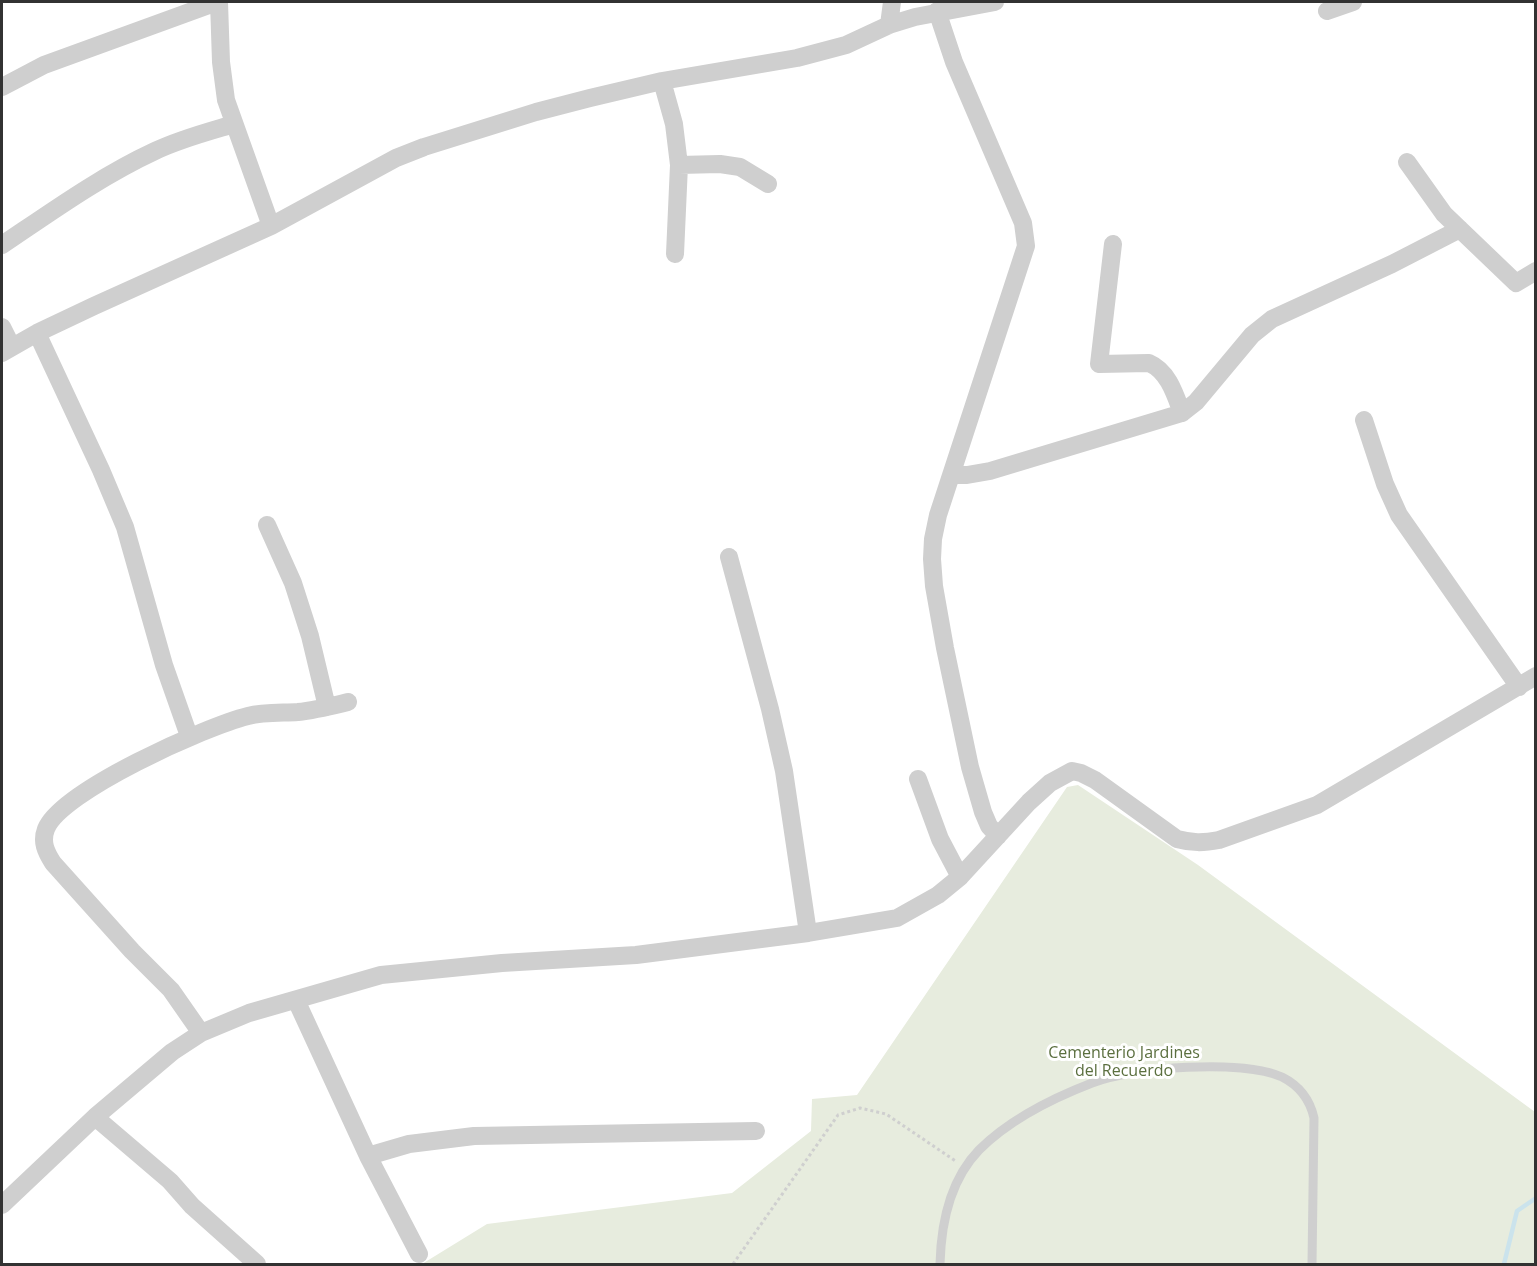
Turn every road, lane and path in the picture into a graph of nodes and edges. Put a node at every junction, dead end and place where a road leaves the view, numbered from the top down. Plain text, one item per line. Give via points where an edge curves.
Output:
1 (218, 2) edge
2 (891, 2) edge
3 (995, 2) edge
4 (1353, 2) edge
5 (937, 11) junction
6 (1327, 11) dead end
7 (889, 25) junction
8 (662, 81) junction
9 (2, 87) edge
10 (234, 124) junction
11 (1407, 162) dead end
12 (678, 165) junction
13 (768, 184) dead end
14 (271, 226) junction
15 (1460, 229) junction
16 (1113, 244) dead end
17 (2, 245) edge
18 (675, 254) dead end
19 (1536, 271) edge
20 (2, 327) edge
21 (37, 333) junction
22 (7, 350) edge
23 (1182, 413) junction
24 (1364, 420) dead end
25 (952, 475) junction
26 (267, 525) dead end
27 (729, 557) dead end
28 (1536, 676) edge
29 (1519, 687) junction
30 (348, 702) dead end
31 (327, 707) junction
32 (189, 736) junction
33 (918, 779) dead end
34 (998, 836) junction
35 (960, 877) junction
36 (808, 933) junction
37 (297, 1000) junction
38 (201, 1033) junction
39 (95, 1117) junction
40 (756, 1131) dead end
41 (368, 1156) junction
42 (966, 1168) junction
43 (2, 1205) edge
44 (419, 1254) dead end
45 (257, 1264) edge
46 (733, 1264) edge
47 (940, 1264) edge
48 (1312, 1264) edge

1 - 9 street via 44,65
1 - 10 street via 221,62
2 - 7 street
3 - 5 street
4 - 6 street
5 - 7 street
5 - 25 street via 954,62 1023,223 1026,246
7 - 8 street via 846,45 797,58
8 - 12 street via 674,124
8 - 14 street via 536,112 424,147 396,158
10 - 14 street
10 - 17 street via 155,151 65,202
11 - 15 street via 1444,214
12 - 13 street via 740,167
12 - 18 street
14 - 21 street
15 - 19 street via 1516,283
15 - 23 street via 1272,319 1252,335 1197,402
16 - 23 street via 1099,364 1155,366 1167,379
20 - 22 street
21 - 22 street
21 - 32 street via 125,527 164,665
23 - 25 street via 990,471
24 - 29 street via 1399,515
25 - 34 street via 933,539 934,586 970,767 982,812
26 - 31 street via 307,625
27 - 36 street via 784,771
28 - 29 street
29 - 34 street via 1317,805 1219,840 1190,843 1177,839 1095,780 1072,771 1050,783
30 - 31 street
31 - 32 street via 251,715
32 - 38 street via 73,800 53,817 44,840 52,863 171,990
33 - 35 street via 940,839
34 - 35 street
35 - 36 street via 938,895 897,918
36 - 37 street via 636,955 381,975
37 - 38 street via 249,1012
37 - 41 street
38 - 39 street via 172,1052
39 - 43 street
39 - 45 street via 170,1181
40 - 41 street via 474,1136 409,1144
41 - 44 street
42 - 46 path via 886,1114 860,1108 838,1115
42 - 47 lane via 946,1211
42 - 48 lane via 977,1152 1003,1129 1093,1082 1129,1072 1216,1066 1281,1077 1299,1089 1311,1104 1314,1118

